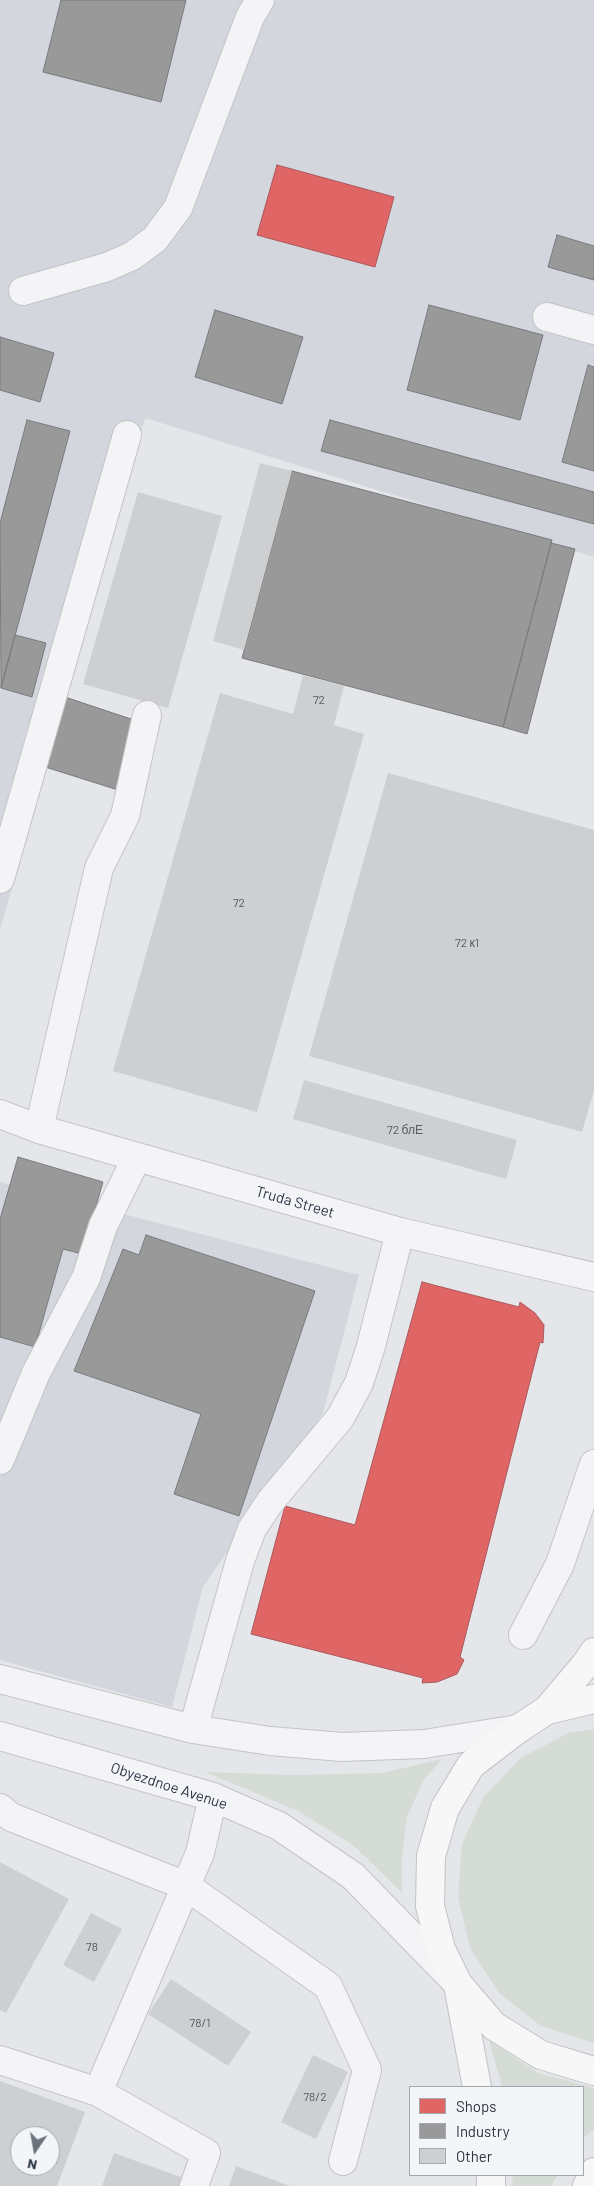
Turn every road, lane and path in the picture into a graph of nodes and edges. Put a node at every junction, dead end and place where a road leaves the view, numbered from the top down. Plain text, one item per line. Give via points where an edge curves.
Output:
1 (260, 0) edge
2 (23, 291) dead end
3 (547, 317) dead end
4 (594, 330) edge
5 (127, 434) dead end
6 (147, 715) dead end
7 (0, 879) edge
8 (0, 1114) edge
9 (39, 1129) junction
10 (137, 1156) junction
11 (400, 1232) junction
12 (593, 1273) edge
13 (0, 1460) edge
14 (594, 1464) edge
15 (523, 1635) dead end
16 (594, 1652) edge
17 (0, 1680) edge
18 (594, 1699) edge
19 (546, 1710) junction
20 (193, 1729) junction
21 (518, 1729) junction
22 (0, 1736) edge
23 (213, 1797) junction
24 (0, 1808) edge
25 (186, 1886) junction
26 (458, 1984) junction
27 (0, 2060) edge
28 (594, 2071) edge
29 (477, 2086) edge
30 (98, 2092) junction
31 (343, 2161) dead end
32 (594, 2172) edge
33 (194, 2186) edge
34 (587, 2186) edge

1 - 2 street via 250,18 178,208 155,239 132,256 107,267
3 - 4 street
5 - 7 street
6 - 9 street via 125,816 99,868
8 - 9 street, Truda Street
9 - 10 street, Truda Street
10 - 11 street, Truda Street
10 - 13 street via 103,1226 86,1278 36,1373
11 - 12 street, Truda Street
11 - 20 street via 359,1382 340,1418 270,1502 252,1529
14 - 15 street via 560,1564
16 - 19 main road
17 - 20 street
18 - 19 main road
19 - 21 main road
20 - 21 street via 270,1741 342,1747 424,1744
21 - 26 main road via 471,1765 445,1808 431,1856 430,1906 440,1949
22 - 23 street, Obyezdnoe Avenue
23 - 25 street via 200,1853
23 - 26 street, Obyezdnoe Avenue via 279,1826 353,1876
24 - 25 street via 11,1816
25 - 30 street
25 - 31 street via 328,1986 367,2070
26 - 28 main road via 494,2026 540,2056
26 - 29 main road
27 - 30 street
30 - 33 street via 206,2153
32 - 34 main road

